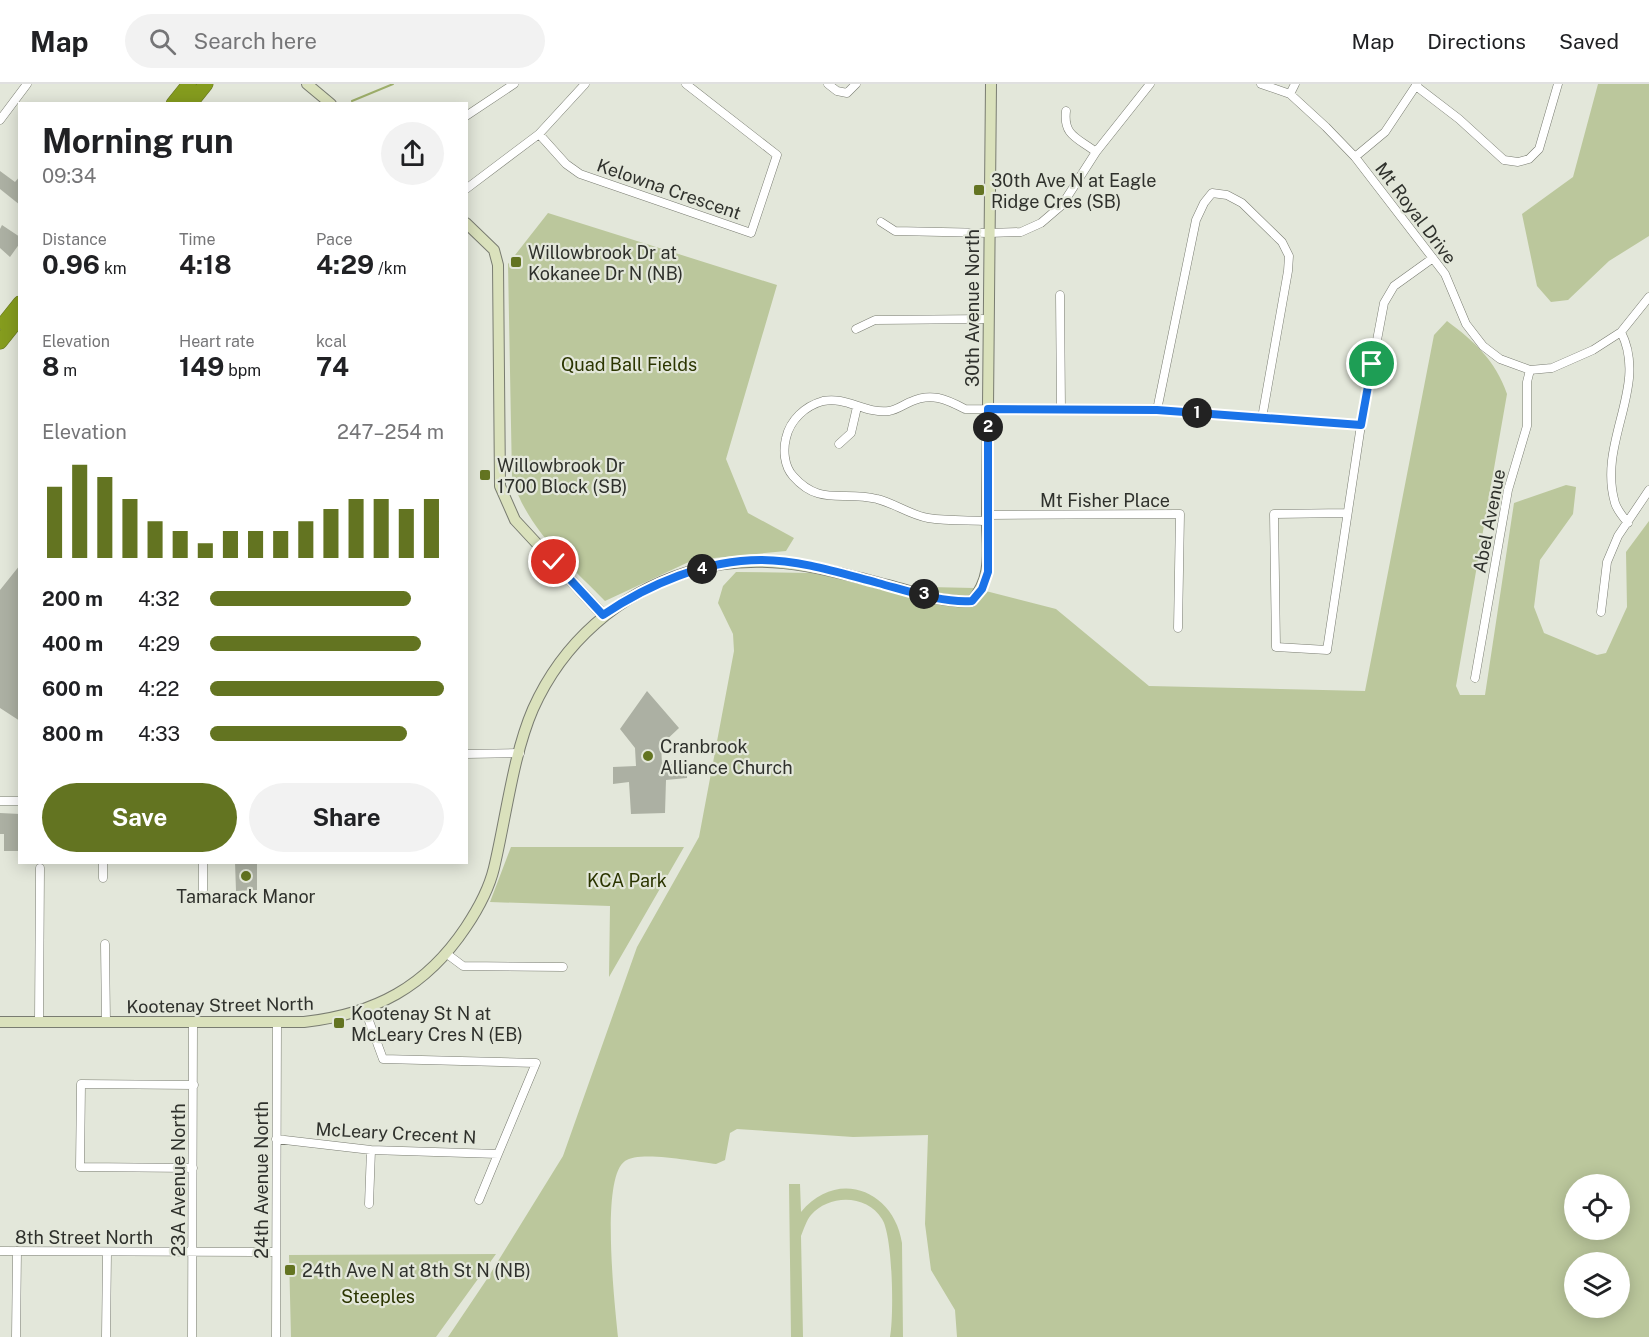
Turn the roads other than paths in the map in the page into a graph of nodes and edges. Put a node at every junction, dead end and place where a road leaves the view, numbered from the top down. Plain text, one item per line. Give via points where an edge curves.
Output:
1 (27, 84) edge
2 (189, 84) edge
3 (206, 84) edge
4 (307, 84) edge
5 (514, 84) edge
6 (585, 84) edge
7 (686, 84) edge
8 (828, 84) edge
9 (856, 84) edge
10 (991, 84) edge
11 (1150, 84) edge
12 (1261, 84) edge
13 (1295, 84) edge
14 (1558, 84) edge
15 (1417, 85) edge
16 (1290, 94) junction
17 (175, 102) edge
18 (192, 102) edge
19 (329, 102) edge
20 (1066, 111) dead end
21 (468, 115) edge
22 (0, 120) edge
23 (539, 134) junction
24 (1096, 152) junction
25 (1354, 157) junction
26 (468, 187) edge
27 (881, 222) dead end
28 (468, 225) edge
29 (990, 233) junction
30 (1433, 258) junction
31 (1060, 295) dead end
32 (1649, 297) edge
33 (18, 305) edge
34 (989, 319) junction
35 (18, 320) edge
36 (0, 327) edge
37 (856, 329) dead end
38 (1621, 332) junction
39 (0, 342) edge
40 (1530, 370) junction
41 (858, 407) junction
42 (988, 409) junction
43 (1061, 410) junction
44 (1157, 410) junction
45 (1262, 418) junction
46 (1361, 425) junction
47 (838, 444) dead end
48 (1649, 490) edge
49 (1347, 513) junction
50 (987, 518) junction
51 (1628, 523) junction
52 (972, 601) joint
53 (1601, 612) dead end
54 (603, 615) junction
55 (1178, 628) dead end
56 (1475, 678) dead end
57 (520, 753) junction
58 (468, 754) edge
59 (0, 801) edge
60 (18, 801) edge
61 (103, 864) edge
62 (203, 864) edge
63 (40, 868) dead end
64 (103, 878) dead end
65 (203, 895) dead end
66 (105, 944) dead end
67 (447, 954) junction
68 (563, 967) dead end
69 (365, 1010) junction
70 (0, 1022) edge
71 (39, 1022) junction
72 (106, 1023) junction
73 (193, 1023) junction
74 (277, 1023) junction
75 (194, 1085) junction
76 (276, 1139) junction
77 (370, 1150) junction
78 (498, 1154) junction
79 (193, 1168) junction
80 (478, 1200) dead end
81 (369, 1204) dead end
82 (0, 1251) edge
83 (17, 1251) junction
84 (107, 1252) junction
85 (193, 1252) junction
86 (276, 1252) junction
87 (16, 1337) edge
88 (106, 1337) edge
89 (192, 1337) edge
90 (276, 1337) edge

1 - 22 street
2 - 17 highway
3 - 18 highway
4 - 19 street
5 - 21 street
6 - 23 street
7 - 23 street, Kelowna Crescent via 777,156 751,233 580,174
8 - 9 street via 847,93
10 - 29 street, 30th Avenue North
11 - 24 street
12 - 16 street, Mt Royal Drive
13 - 16 street
14 - 15 street via 1539,149 1529,159 1518,162 1504,160
15 - 25 street via 1385,132
16 - 25 street, Mt Royal Drive
20 - 24 street via 1064,124 1068,131
23 - 26 street
24 - 29 street via 1062,205 1041,223 1022,232
25 - 30 street, Mt Royal Drive
27 - 29 street via 895,231
28 - 54 street via 494,250 498,265 500,486 506,504 515,520
29 - 34 street, 30th Avenue North
30 - 40 street, Mt Royal Drive via 1445,274 1466,324 1483,346
30 - 46 street via 1394,286 1384,303
31 - 43 street
32 - 38 street
33 - 36 highway
34 - 37 street via 875,320
34 - 42 street, 30th Avenue North
35 - 39 highway
38 - 40 street via 1593,350 1552,368
38 - 51 street via 1630,343 1636,362 1636,385 1614,453 1611,482 1616,505
40 - 56 street, Abel Avenue via 1527,426 1508,490
41 - 42 street via 891,411 931,396 945,398 965,409
41 - 47 street via 851,433
41 - 50 street via 827,401 806,408 795,418 784,445 785,459 790,473 802,486 832,497 859,495 878,499 927,518
42 - 43 street
42 - 50 street, 30th Avenue North
43 - 44 street
44 - 45 street
44 - 45 street via 1196,220 1212,193 1227,195 1242,204 1282,242 1289,256
45 - 46 street
46 - 49 street
48 - 51 street
49 - 49 street via 1274,514 1276,647 1327,650
50 - 52 street, 30th Avenue North via 988,572
50 - 55 street, Mt Fisher Place via 1180,514
51 - 53 street via 1607,562
52 - 54 street, Kootenay Street North via 917,593 810,566 762,560 688,572 631,596
54 - 57 street, Kootenay Street North via 552,671 532,711
57 - 58 street
57 - 67 street, Kootenay Street North via 493,871 480,907
59 - 60 street
61 - 64 street
62 - 65 street
63 - 71 street
66 - 72 street
67 - 68 street via 463,966
67 - 69 street, Kootenay Street North via 395,997
69 - 74 street, Kootenay Street North via 335,1018
69 - 78 street, McLeary Crecent N via 383,1059 536,1063
70 - 71 street, Kootenay Street North
71 - 72 street, Kootenay Street North
72 - 73 street, Kootenay Street North
73 - 74 street, Kootenay Street North
73 - 75 street, 23A Avenue North
74 - 76 street, 24th Avenue North
75 - 79 street, 23A Avenue North
75 - 79 street via 81,1084 80,1167
76 - 77 street, McLeary Crecent N
76 - 86 street, 24th Avenue North
77 - 78 street, McLeary Crecent N
77 - 81 street
78 - 80 street
79 - 85 street, 23A Avenue North
82 - 83 street, 8th Street North
83 - 84 street, 8th Street North
83 - 87 street
84 - 85 street, 8th Street North
84 - 88 street
85 - 86 street, 8th Street North
85 - 89 street, 23A Avenue North
86 - 90 street, 24th Avenue North

